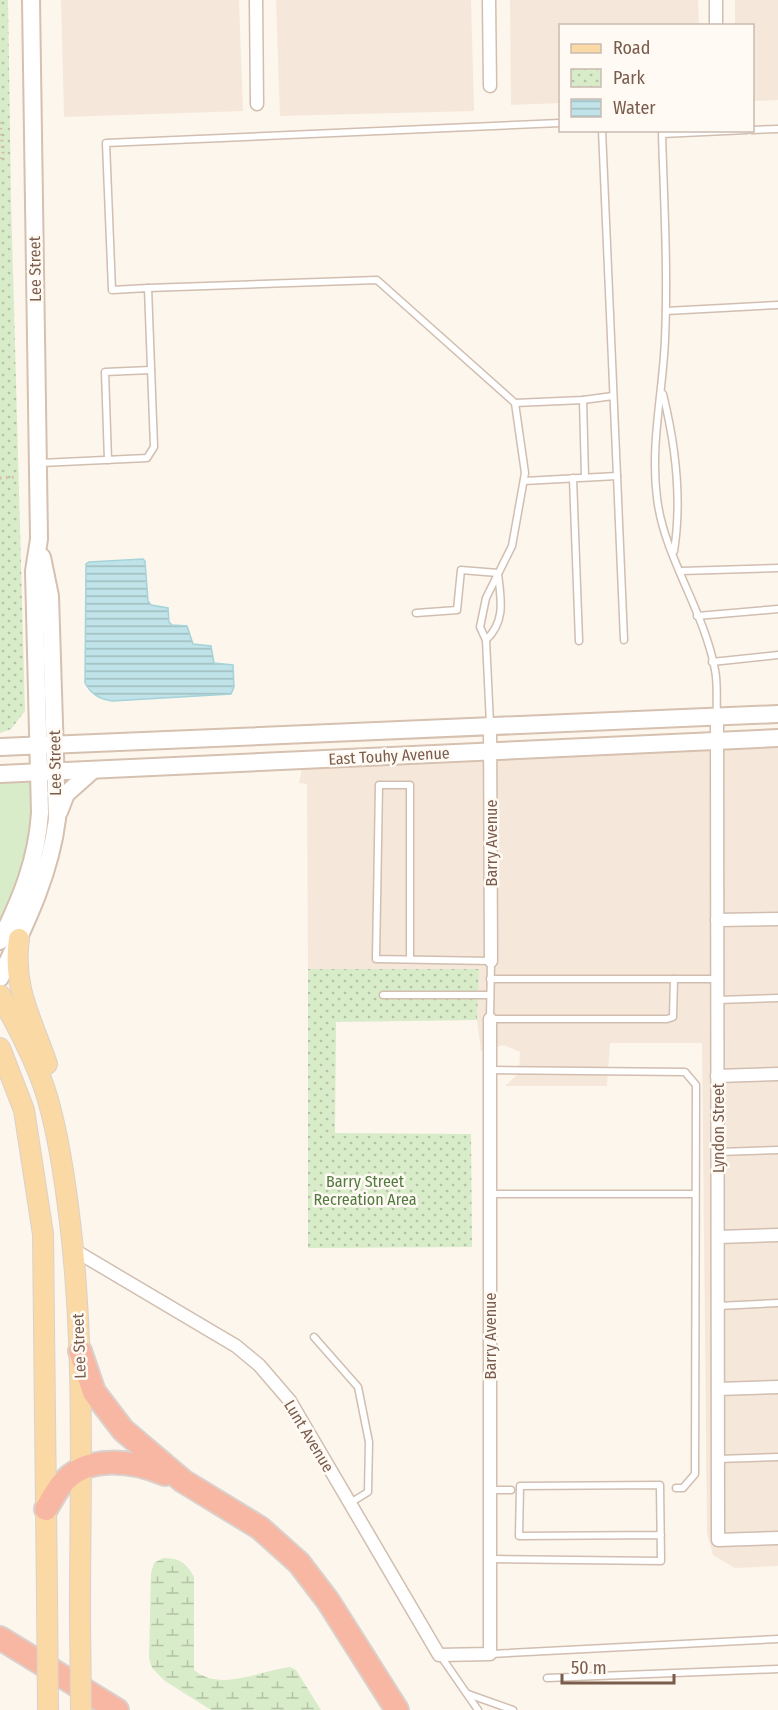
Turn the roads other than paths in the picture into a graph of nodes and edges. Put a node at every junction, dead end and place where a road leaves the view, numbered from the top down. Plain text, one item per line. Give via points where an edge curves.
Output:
1 (31, 0) edge
2 (256, 0) edge
3 (489, 0) edge
4 (716, 0) edge
5 (716, 24) edge
6 (490, 86) dead end
7 (257, 104) dead end
8 (559, 123) edge
9 (778, 129) edge
10 (754, 130) edge
11 (602, 132) edge
12 (704, 132) edge
13 (148, 288) junction
14 (778, 305) edge
15 (666, 311) junction
16 (152, 370) junction
17 (663, 391) junction
18 (613, 396) junction
19 (583, 400) junction
20 (515, 403) junction
21 (108, 460) junction
22 (38, 463) junction
23 (617, 476) junction
24 (585, 477) junction
25 (573, 478) junction
26 (524, 481) junction
27 (673, 551) junction
28 (778, 568) edge
29 (681, 572) junction
30 (498, 573) junction
31 (778, 609) edge
32 (416, 613) dead end
33 (697, 616) junction
34 (486, 640) junction
35 (579, 640) dead end
36 (624, 640) dead end
37 (778, 655) edge
38 (712, 662) junction
39 (778, 714) edge
40 (717, 716) junction
41 (490, 724) junction
42 (778, 738) edge
43 (717, 741) junction
44 (46, 746) junction
45 (0, 747) edge
46 (491, 752) junction
47 (93, 770) junction
48 (47, 772) junction
49 (0, 774) edge
50 (57, 819) junction
51 (778, 919) edge
52 (717, 920) junction
53 (9, 940) edge
54 (411, 959) junction
55 (490, 961) junction
56 (0, 978) edge
57 (490, 979) junction
58 (674, 979) junction
59 (717, 979) junction
60 (0, 995) edge
61 (383, 995) dead end
62 (490, 995) junction
63 (778, 998) edge
64 (717, 1000) junction
65 (490, 1019) junction
66 (0, 1048) edge
67 (0, 1066) edge
68 (490, 1070) junction
69 (778, 1074) edge
70 (717, 1076) junction
71 (14, 1081) junction
72 (45, 1090) junction
73 (778, 1150) edge
74 (718, 1152) junction
75 (490, 1194) junction
76 (694, 1194) junction
77 (778, 1235) edge
78 (718, 1237) junction
79 (74, 1250) junction
80 (778, 1303) edge
81 (718, 1306) junction
82 (314, 1337) dead end
83 (80, 1351) junction
84 (778, 1387) edge
85 (718, 1389) junction
86 (778, 1457) edge
87 (718, 1459) junction
88 (80, 1471) junction
89 (183, 1481) junction
90 (676, 1488) dead end
91 (490, 1490) junction
92 (511, 1490) dead end
93 (350, 1504) junction
94 (46, 1509) junction
95 (661, 1535) junction
96 (778, 1538) edge
97 (490, 1558) junction
98 (0, 1638) edge
99 (778, 1639) edge
100 (490, 1654) junction
101 (439, 1655) junction
102 (778, 1669) edge
103 (547, 1678) dead end
104 (467, 1694) junction
105 (48, 1710) edge
106 (81, 1710) edge
107 (117, 1710) edge
108 (397, 1710) edge
109 (478, 1710) edge
110 (513, 1710) edge

1 - 22 main road, Lee Street
2 - 7 street
3 - 6 street
4 - 5 street
8 - 13 lane via 106,143 111,290
9 - 10 lane
11 - 18 lane
12 - 15 lane via 662,134
13 - 16 lane
13 - 20 lane via 377,280
14 - 15 lane
15 - 17 lane
16 - 21 lane via 154,447 147,458
16 - 21 lane via 105,372
17 - 27 lane via 672,430 676,507
17 - 27 lane via 654,469 663,533
18 - 19 lane
18 - 23 lane
19 - 20 lane
19 - 24 lane
20 - 26 lane
21 - 22 lane
22 - 44 main road, Lee Street via 39,539 50,596
23 - 24 lane
23 - 36 lane
24 - 25 lane
25 - 26 lane
25 - 35 lane
26 - 30 lane via 512,546
27 - 29 lane
28 - 29 lane
29 - 33 lane
30 - 32 lane via 461,570 457,610
30 - 34 lane via 481,621
30 - 34 lane via 502,608 496,631
31 - 33 lane
33 - 38 lane
34 - 41 lane
37 - 38 lane
38 - 40 lane
39 - 40 main road, East Touhy Avenue
40 - 41 main road, East Touhy Avenue
40 - 43 street, Lyndon Street
41 - 44 main road, East Touhy Avenue
41 - 46 street, Barry Avenue
42 - 43 main road, East Touhy Avenue
43 - 46 main road, East Touhy Avenue
43 - 52 street, Lyndon Street
44 - 45 main road, East Touhy Avenue
44 - 48 main road, Lee Street
46 - 47 main road, East Touhy Avenue
46 - 55 street, Barry Avenue
47 - 48 main road, East Touhy Avenue
47 - 50 main road via 66,794
48 - 49 main road, East Touhy Avenue
48 - 50 main road, Lee Street
48 - 53 main road, Lee Street via 34,858
50 - 53 main road, Lee Street via 45,873
51 - 52 street
52 - 59 street, Lyndon Street
53 - 56 main road, Lee Street
53 - 72 main road via 16,959 18,988 48,1067
54 - 54 lane via 410,785 379,785 376,958
54 - 55 lane
55 - 57 lane
57 - 58 lane
57 - 62 lane
58 - 59 lane
58 - 65 lane via 675,1011 673,1017 666,1019
59 - 64 street, Lyndon Street
60 - 72 main road, Lee Street
61 - 62 lane
62 - 65 lane
63 - 64 lane
64 - 70 street, Lyndon Street
65 - 68 street, Barry Avenue
66 - 71 main road, Lee Street
67 - 71 main road
68 - 75 street, Barry Avenue
68 - 76 lane via 685,1072 696,1085
69 - 70 street
70 - 74 street, Lyndon Street
71 - 94 main road, Lee Street via 28,1129 43,1234
72 - 79 main road, Lee Street via 62,1162
73 - 74 lane
74 - 78 street, Lyndon Street
75 - 76 lane
75 - 91 street, Barry Avenue
76 - 90 lane via 695,1474 684,1488
77 - 78 street
78 - 81 street, Lyndon Street
79 - 83 main road, Lee Street
79 - 93 street, Lunt Avenue via 211,1329 259,1365 290,1401
80 - 81 lane
81 - 85 street, Lyndon Street
82 - 93 lane via 358,1387 369,1442 368,1492
83 - 88 main road, Lee Street
83 - 89 highway via 94,1392 105,1409 123,1430
84 - 85 street
85 - 87 street, Lyndon Street
86 - 87 lane
87 - 96 street, Lyndon Street via 718,1540
88 - 89 highway via 122,1461 142,1464
88 - 94 highway via 62,1484
88 - 106 main road, Lee Street, bridge
89 - 108 highway via 260,1528 299,1563 328,1601
91 - 92 lane
91 - 97 street, Barry Avenue
93 - 101 street, Lunt Avenue
94 - 105 main road, Lee Street, bridge
95 - 95 lane via 660,1485 520,1486 519,1536
95 - 97 lane via 661,1561
97 - 100 street, Barry Avenue
98 - 107 highway
99 - 100 lane
100 - 101 street
101 - 104 lane
102 - 103 lane
104 - 109 lane
104 - 110 lane

